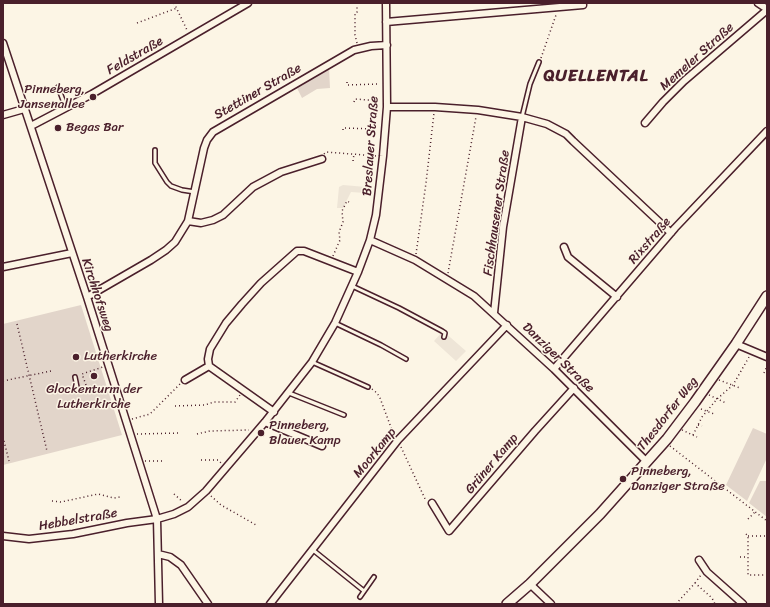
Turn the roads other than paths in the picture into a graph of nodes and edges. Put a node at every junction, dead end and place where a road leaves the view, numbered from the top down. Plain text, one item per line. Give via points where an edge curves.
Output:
1 (248, 3) edge
2 (386, 3) edge
3 (758, 3) edge
4 (583, 5) dead end
5 (767, 10) edge
6 (386, 22) junction
7 (3, 43) edge
8 (387, 45) junction
9 (539, 62) road end
10 (58, 87) dead end
11 (387, 107) junction
12 (66, 108) junction
13 (24, 109) junction
14 (3, 115) edge
15 (522, 117) junction
16 (645, 123) dead end
17 (31, 126) junction
18 (767, 131) edge
19 (155, 150) dead end
20 (322, 158) road end
21 (195, 192) junction
22 (188, 221) junction
23 (671, 233) junction
24 (370, 240) junction
25 (564, 247) dead end
26 (72, 253) junction
27 (3, 267) edge
28 (358, 272) junction
29 (352, 286) junction
30 (767, 296) edge
31 (86, 297) junction
32 (616, 297) junction
33 (494, 313) junction
34 (335, 323) junction
35 (507, 325) junction
36 (444, 337) dead end
37 (736, 344) junction
38 (767, 357) edge
39 (406, 359) dead end
40 (312, 362) junction
41 (209, 366) junction
42 (554, 369) junction
43 (75, 377) dead end
44 (185, 380) road end
45 (77, 386) dead end
46 (368, 387) road end
47 (574, 388) junction
48 (289, 393) junction
49 (274, 412) junction
50 (344, 415) dead end
51 (265, 422) junction
52 (322, 446) dead end
53 (647, 462) junction
54 (432, 503) dead end
55 (157, 519) junction
56 (3, 536) edge
57 (313, 550) junction
58 (158, 554) junction
59 (699, 560) dead end
60 (374, 578) dead end
61 (530, 584) junction
62 (364, 591) junction
63 (360, 597) dead end
64 (159, 604) edge
65 (208, 604) edge
66 (270, 604) edge
67 (507, 604) edge
68 (551, 604) edge
69 (743, 604) edge

1 - 12 street, Feldstraße
2 - 6 street, Breslauer Straße
3 - 5 street
4 - 6 street
5 - 16 street, Memeler Straße via 684,81
6 - 8 street, Breslauer Straße
7 - 13 street, Kirchhofsweg
8 - 11 street, Breslauer Straße
8 - 21 street, Stettiner Straße via 354,50 213,132 204,148
9 - 15 lane via 530,84
10 - 12 lane
11 - 15 street via 478,110
11 - 24 street, Breslauer Straße via 379,194
12 - 17 street, Feldstraße
13 - 14 street
13 - 17 street, Kirchhofsweg
15 - 23 street via 547,124 566,134
15 - 33 street, Fischhausener Straße via 504,227
17 - 26 street, Kirchhofsweg
18 - 23 street, Rixstraße
19 - 21 lane via 155,163 167,182 182,190
20 - 22 street via 281,172 244,194 223,215 213,220 201,223
21 - 22 street, Stettiner Straße
22 - 31 street, Stettiner Straße via 175,242 166,250
23 - 32 street, Rixstraße
24 - 28 street, Breslauer Straße
24 - 33 street, Danziger Straße via 447,278
25 - 32 street via 568,256
26 - 27 street
26 - 31 street, Kirchhofsweg
28 - 29 street, Breslauer Straße
28 - 41 street via 304,250 294,253 226,323 210,349
29 - 34 street, Breslauer Straße
29 - 36 lane via 442,331 445,333
30 - 37 street, Thesdorfer Weg
31 - 55 street, Kirchhofsweg
32 - 42 street, Rixstraße
33 - 35 street, Danziger Straße
34 - 39 lane
34 - 40 street, Breslauer Straße
35 - 42 street, Danziger Straße
35 - 57 street, Moorkamp via 399,438
37 - 38 street
37 - 53 street, Thesdorfer Weg via 695,402
40 - 46 lane
40 - 48 street, Breslauer Straße
41 - 44 street
41 - 49 street
42 - 47 street, Danziger Straße
43 - 45 lane
47 - 53 street, Danziger Straße
47 - 54 street, Grüner Kamp via 449,531
48 - 49 street, Breslauer Straße
48 - 50 lane
49 - 51 street, Breslauer Straße
51 - 52 street
51 - 55 street, Breslauer Straße via 206,492 188,507
53 - 61 street, Thesdorfer Weg via 600,514
55 - 56 street, Hebbelstraße via 51,538
55 - 58 street, Kirchhofsweg
57 - 62 lane
57 - 66 street, Moorkamp
58 - 64 street, Kirchhofsweg
58 - 65 street via 170,557 181,565
59 - 69 street via 706,570
60 - 62 lane
61 - 67 street, Thesdorfer Weg
61 - 68 street
62 - 63 lane

